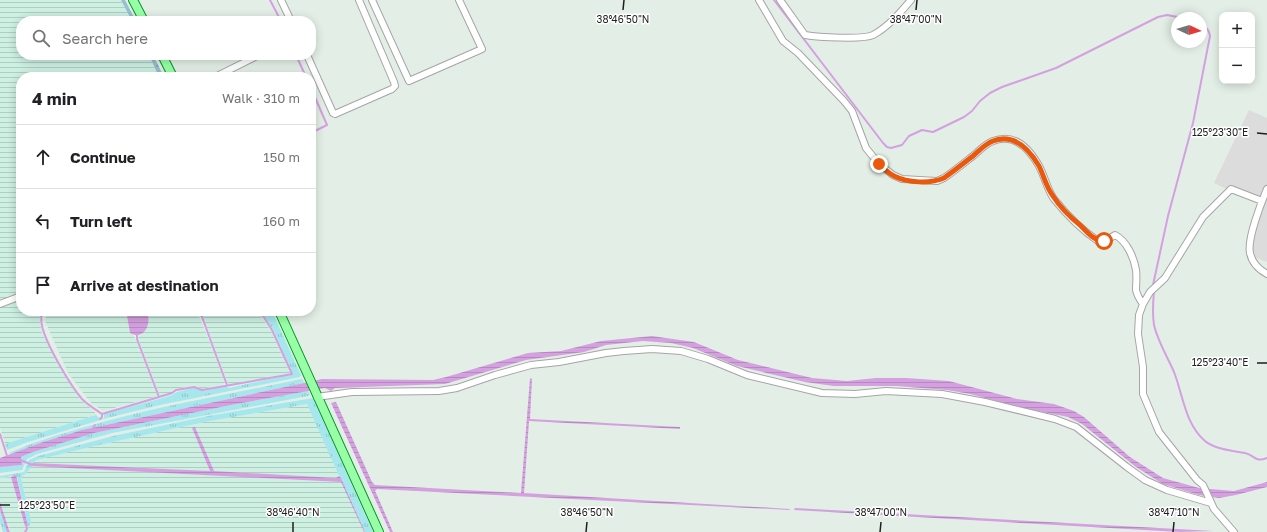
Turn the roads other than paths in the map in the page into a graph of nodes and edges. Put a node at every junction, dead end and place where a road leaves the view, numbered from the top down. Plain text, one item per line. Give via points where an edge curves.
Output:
1 (134, 0) edge
2 (281, 0) edge
3 (372, 0) edge
4 (459, 0) edge
5 (759, 0) edge
6 (780, 0) edge
7 (911, 0) edge
8 (361, 3) edge
9 (142, 16) edge
10 (289, 16) edge
11 (398, 56) junction
12 (164, 60) edge
13 (249, 60) edge
14 (309, 60) edge
15 (386, 62) junction
16 (170, 72) edge
17 (226, 72) edge
18 (315, 72) edge
19 (316, 75) edge
20 (1267, 189) edge
21 (1262, 201) junction
22 (1267, 274) edge
23 (16, 298) edge
24 (0, 304) edge
25 (1143, 304) junction
26 (281, 316) edge
27 (316, 394) junction
28 (1209, 501) junction
29 (379, 532) edge
30 (1234, 532) edge

1 - 9 main road
2 - 10 street
3 - 8 street
3 - 11 street
4 - 11 street via 482,48 409,81
5 - 25 street via 783,41 844,100 866,148 885,170 902,179 937,181 993,141 1010,139 1018,142 1039,166 1053,198 1068,215 1098,241 1115,235 1120,238 1133,260 1136,269 1136,291
6 - 7 street via 805,34 859,38 871,36 884,27
8 - 15 street
11 - 15 street
12 - 16 main road
13 - 17 street
14 - 18 street
15 - 19 street via 395,86 335,114
20 - 21 street
21 - 22 street via 1249,251 1258,268
21 - 25 street via 1231,189 1203,217 1165,278 1150,292
23 - 24 street
25 - 28 street via 1139,315 1138,334 1144,394 1159,432 1202,485
26 - 27 main road
27 - 28 street via 439,391 458,388 531,365 624,350 676,350 708,359 747,375 822,393 942,394 1054,419 1076,427 1145,480 1174,493
27 - 29 main road
28 - 30 street

